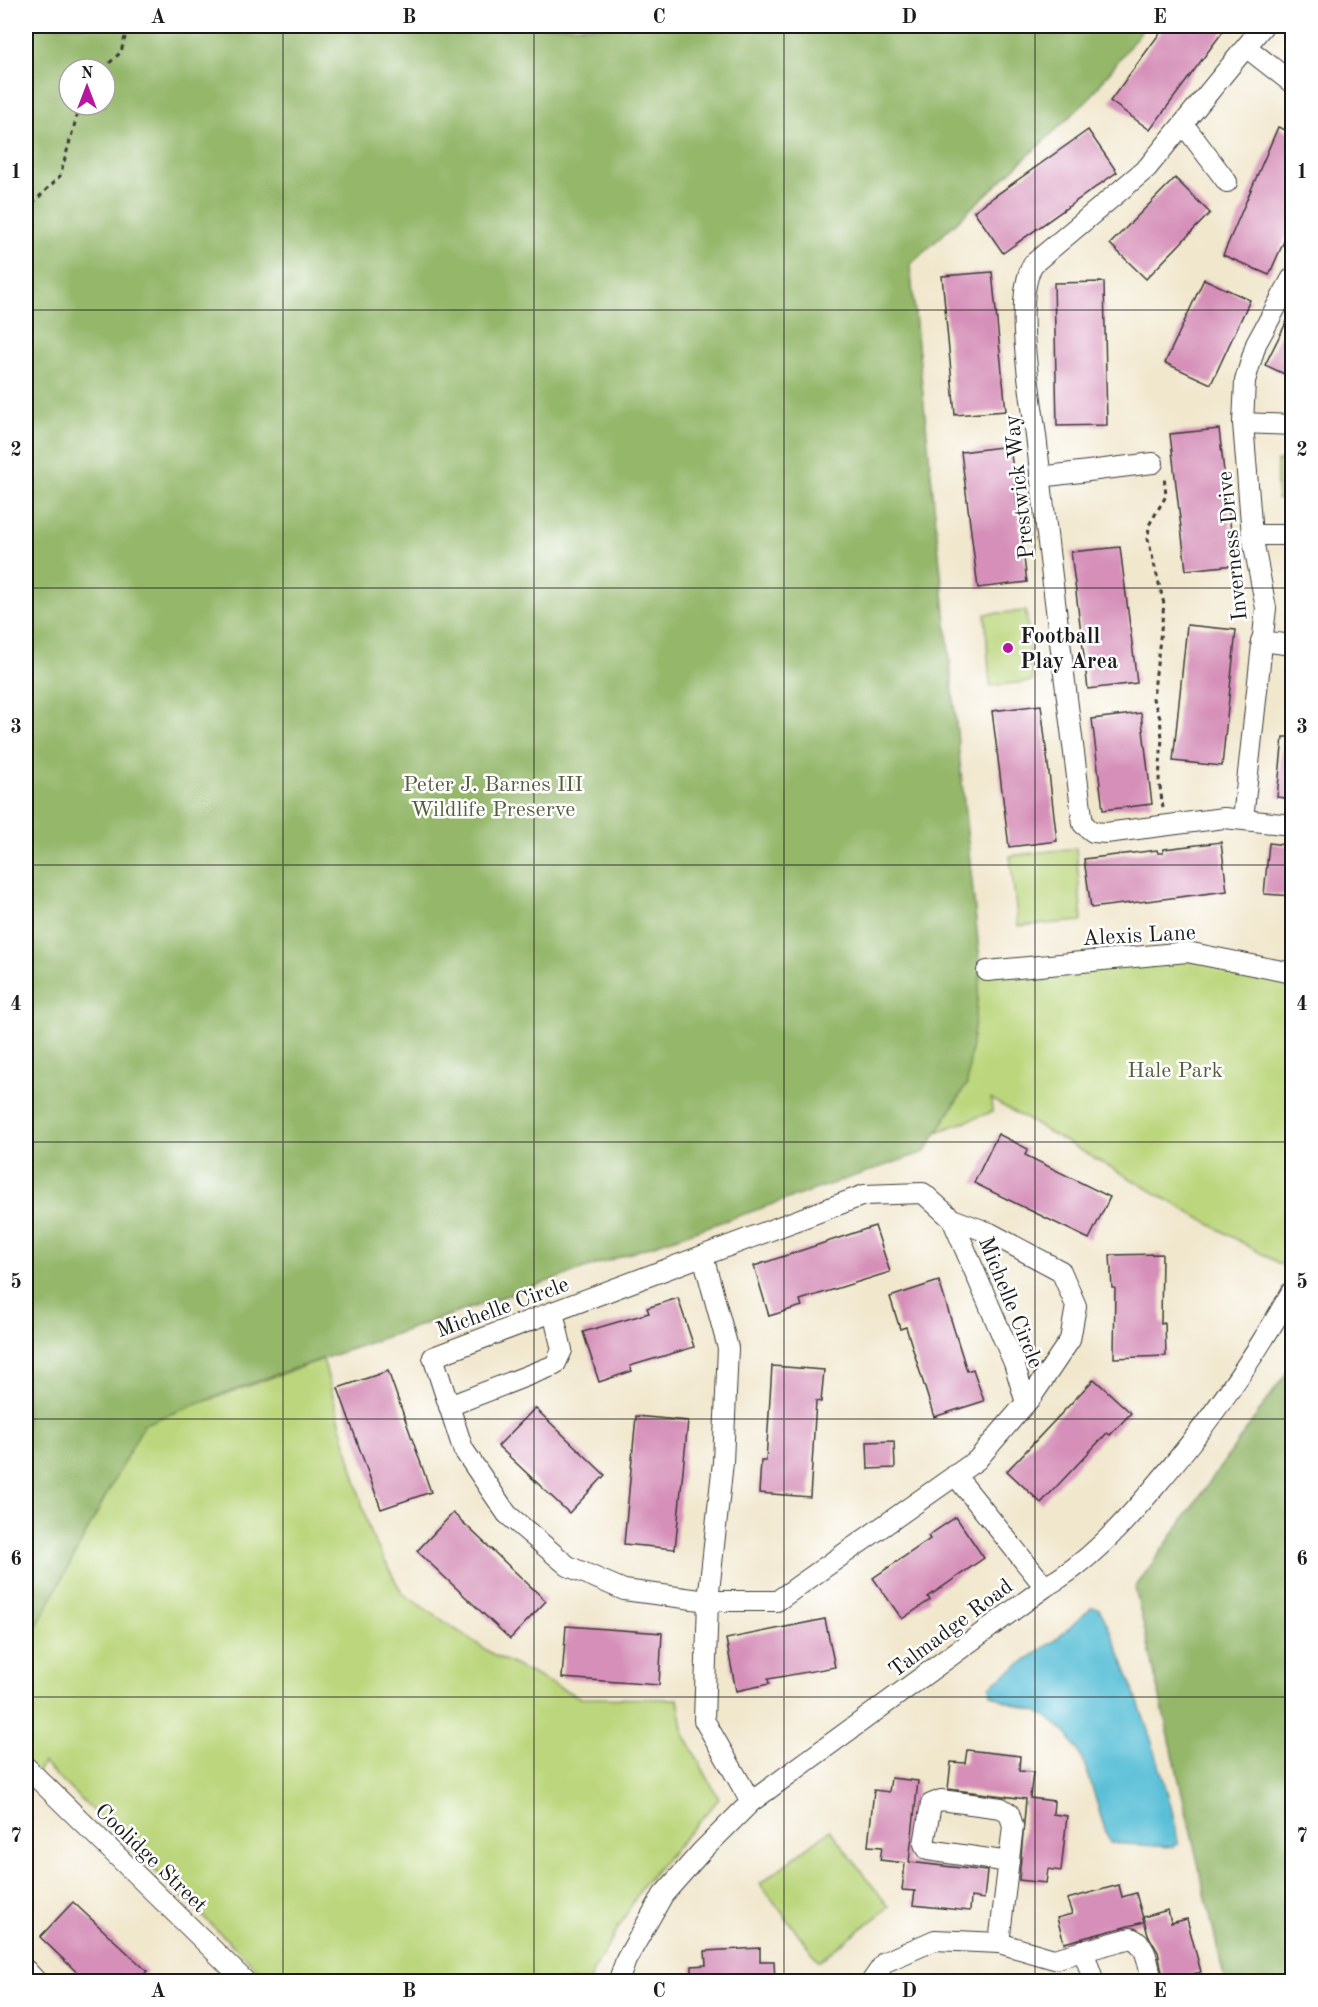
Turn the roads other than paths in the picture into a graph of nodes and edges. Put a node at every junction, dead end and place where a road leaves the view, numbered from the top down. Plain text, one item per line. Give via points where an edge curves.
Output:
1 (1263, 26) edge
2 (1246, 47) junction
3 (1290, 77) edge
4 (1184, 125) junction
5 (1227, 182) dead end
6 (1293, 278) edge
7 (1243, 423) junction
8 (1293, 425) edge
9 (1153, 463) road end
10 (1040, 477) junction
11 (1252, 535) junction
12 (1293, 536) edge
13 (1261, 641) junction
14 (1293, 645) edge
15 (1243, 819) junction
16 (1293, 825) edge
17 (987, 971) dead end
18 (1293, 973) edge
19 (952, 1220) junction
20 (703, 1256) junction
21 (1293, 1291) edge
22 (553, 1312) junction
23 (1026, 1403) junction
24 (449, 1406) junction
25 (955, 1475) junction
26 (1045, 1587) junction
27 (708, 1601) junction
28 (26, 1767) edge
29 (751, 1802) junction
30 (1009, 1862) junction
31 (999, 1943) junction
32 (1083, 1950) junction
33 (26, 1970) edge
34 (37, 1982) edge
35 (246, 1982) edge
36 (618, 1982) edge
37 (872, 1982) edge
38 (1094, 1982) edge
39 (1152, 1982) edge

1 - 2 street, Prestwick Way
2 - 3 street
2 - 4 street, Prestwick Way
4 - 5 street
4 - 10 street, Prestwick Way via 1147,168 1033,264 1027,275 1025,333
6 - 7 street, Inverness Drive via 1256,344 1245,381
7 - 8 street
7 - 11 street, Inverness Drive
9 - 10 street
10 - 15 street, Prestwick Way via 1083,824 1093,832 1106,833
11 - 12 street
11 - 13 street, Inverness Drive via 1266,608
13 - 14 street
13 - 15 street, Inverness Drive
15 - 16 street, Prestwick Way
17 - 18 street, Alexis Lane via 1187,952
19 - 20 street, Michelle Circle via 923,1193 864,1195
19 - 23 street, Michelle Circle via 1014,1363
19 - 23 street, Michelle Circle via 990,1233 1061,1271 1076,1306 1070,1340
20 - 22 street, Michelle Circle
20 - 27 street via 728,1348 723,1462
21 - 26 street, Talmadge Road via 1218,1410 1175,1463 1071,1573
22 - 24 street via 562,1350 555,1365
22 - 24 street, Michelle Circle via 433,1357
23 - 25 street, Michelle Circle via 977,1460
24 - 27 street, Michelle Circle via 463,1449 507,1514 568,1566 624,1590
25 - 26 street
25 - 27 street, Michelle Circle via 777,1601
26 - 29 street, Talmadge Road
27 - 29 street via 704,1720
28 - 35 street, Coolidge Street
29 - 36 street, Talmadge Road via 663,1894
30 - 30 street via 1013,1826 1009,1813 1001,1808 941,1800 931,1804 924,1844 928,1850
30 - 31 street
31 - 32 street via 1054,1959
31 - 37 street via 935,1940 885,1962
32 - 38 street
32 - 39 street via 1123,1939 1139,1941
33 - 34 street

